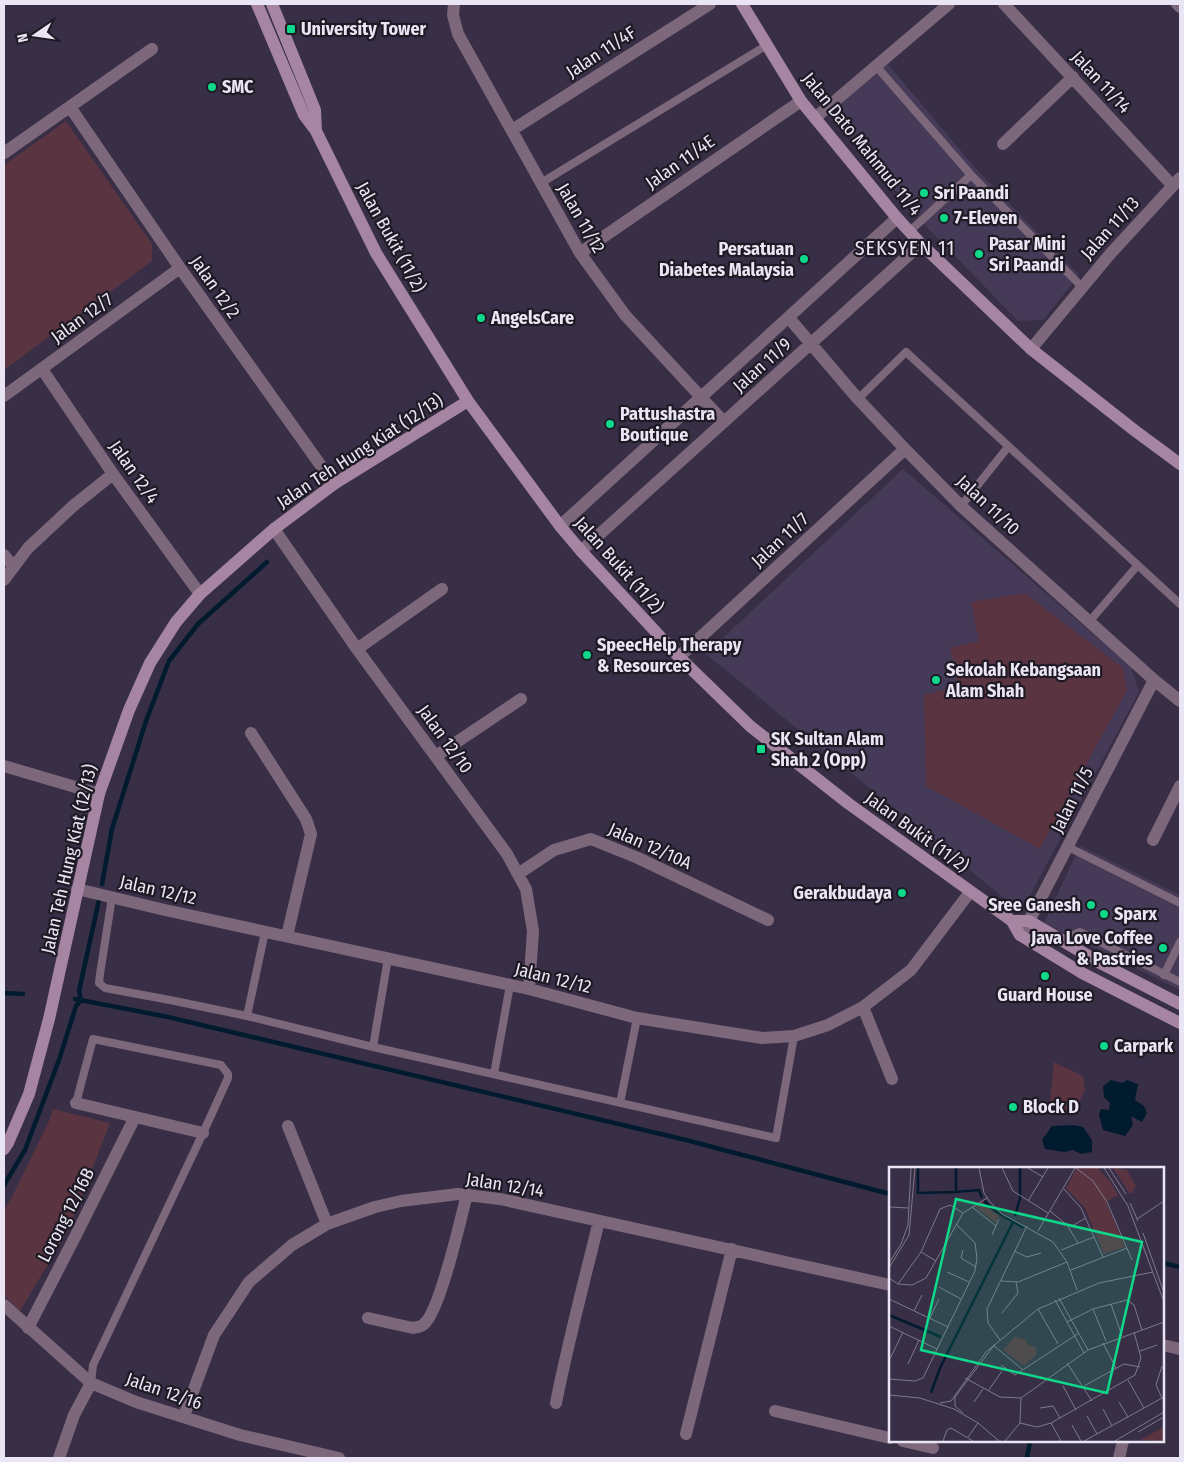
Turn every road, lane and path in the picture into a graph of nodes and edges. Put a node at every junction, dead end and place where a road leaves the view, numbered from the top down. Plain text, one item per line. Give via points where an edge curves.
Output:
1 (257, 4) edge
2 (272, 4) edge
3 (454, 4) edge
4 (710, 4) edge
5 (742, 4) edge
6 (949, 4) edge
7 (1004, 4) edge
8 (1177, 4) edge
9 (1180, 7) edge
10 (767, 45) junction
11 (152, 49) dead end
12 (876, 66) junction
13 (1073, 77) junction
14 (801, 101) junction
15 (70, 107) junction
16 (815, 118) junction
17 (512, 130) junction
18 (316, 131) junction
19 (1004, 144) dead end
20 (4, 153) edge
21 (972, 175) junction
22 (1176, 181) edge
23 (541, 183) junction
24 (898, 218) junction
25 (910, 231) junction
26 (921, 244) junction
27 (580, 253) junction
28 (180, 268) junction
29 (1082, 287) junction
30 (788, 318) junction
31 (811, 344) junction
32 (1031, 349) junction
33 (42, 369) junction
34 (4, 396) edge
35 (701, 398) junction
36 (858, 399) junction
37 (468, 401) junction
38 (724, 422) junction
39 (1008, 447) junction
40 (905, 449) junction
41 (1180, 464) edge
42 (112, 474) junction
43 (334, 484) junction
44 (961, 506) junction
45 (560, 526) junction
46 (274, 529) junction
47 (581, 551) junction
48 (4, 555) edge
49 (1137, 566) junction
50 (14, 567) junction
51 (4, 580) edge
52 (442, 589) dead end
53 (200, 594) junction
54 (1180, 604) edge
55 (1089, 622) junction
56 (357, 649) junction
57 (679, 657) junction
58 (1154, 680) junction
59 (521, 699) dead end
60 (1180, 702) edge
61 (251, 733) dead end
62 (436, 756) junction
63 (4, 766) edge
64 (1180, 786) edge
65 (99, 794) junction
66 (1153, 840) dead end
67 (1068, 847) junction
68 (518, 874) junction
69 (77, 889) junction
70 (970, 892) junction
71 (112, 897) junction
72 (1180, 903) edge
73 (768, 920) dead end
74 (1012, 921) junction
75 (1029, 921) junction
76 (265, 932) junction
77 (1020, 935) junction
78 (287, 936) junction
79 (1061, 940) junction
80 (1180, 942) edge
81 (388, 958) junction
82 (1164, 975) junction
83 (1180, 982) edge
84 (510, 985) junction
85 (529, 989) junction
86 (1180, 1004) edge
87 (863, 1008) junction
88 (247, 1016) junction
89 (637, 1018) junction
90 (1180, 1023) edge
91 (794, 1036) junction
92 (373, 1047) junction
93 (494, 1074) junction
94 (892, 1079) dead end
95 (76, 1103) joint
96 (620, 1103) junction
97 (135, 1117) junction
98 (288, 1126) dead end
99 (203, 1133) junction
100 (4, 1149) edge
101 (467, 1194) junction
102 (599, 1221) junction
103 (327, 1224) junction
104 (732, 1249) junction
105 (889, 1285) edge
106 (4, 1305) edge
107 (368, 1318) dead end
108 (28, 1328) junction
109 (1164, 1345) edge
110 (1180, 1349) edge
111 (91, 1383) junction
112 (556, 1403) dead end
113 (775, 1411) dead end
114 (184, 1416) junction
115 (686, 1434) dead end
116 (889, 1438) edge
117 (907, 1442) edge
118 (1123, 1442) edge
119 (932, 1449) edge
120 (59, 1458) edge
121 (339, 1458) edge
122 (1119, 1458) edge

1 - 18 street, Jalan Bukit (11/2) via 304,114
2 - 18 street, Jalan Bukit (11/2) via 315,110
3 - 17 street, Jalan 11/12 via 458,34
4 - 17 street, Jalan 11/4F
5 - 10 street, Jalan Dato Mahmud 11/4
6 - 12 street
7 - 13 street, Jalan 11/14
8 - 9 street
10 - 14 street, Jalan Dato Mahmud 11/4
10 - 23 lane
11 - 15 street
12 - 16 street
12 - 21 lane
13 - 19 street
13 - 22 street, Jalan 11/14
14 - 16 street, Jalan Dato Mahmud 11/4
14 - 27 street, Jalan 11/4E
15 - 20 street
15 - 28 street, Jalan 12/2
16 - 24 street, Jalan Dato Mahmud 11/4
17 - 23 street, Jalan 11/12
18 - 37 street, Jalan Bukit (11/2) via 376,253
21 - 25 lane
21 - 29 lane
22 - 29 street, Jalan 11/13
23 - 27 street, Jalan 11/12
24 - 25 street, Jalan Dato Mahmud 11/4
24 - 30 street, Jalan 11/9
25 - 26 street, Jalan Dato Mahmud 11/4
26 - 31 street, Jalan 11/9
26 - 32 street, Jalan Dato Mahmud 11/4
27 - 35 street, Jalan 11/12 via 625,315
28 - 33 street, Jalan 12/7
28 - 43 street, Jalan 12/2
29 - 32 street, Jalan 11/13
30 - 31 street, Jalan 11/10
30 - 35 street, Jalan 11/9
31 - 36 street, Jalan 11/10
31 - 38 street, Jalan 11/9
32 - 41 street, Jalan Dato Mahmud 11/4
33 - 34 street, Jalan 12/7
33 - 42 street, Jalan 12/4
35 - 38 street, Jalan 11/12
35 - 45 street, Jalan 11/9
36 - 39 lane via 906,352
36 - 40 street, Jalan 11/10
37 - 43 street, Jalan Teh Hung Kiat (12/13)
37 - 45 street, Jalan Bukit (11/2)
38 - 47 street, Jalan 11/9
39 - 44 lane
39 - 49 lane
40 - 44 street, Jalan 11/10
40 - 57 street, Jalan 11/7
42 - 50 street via 28,548
42 - 53 street, Jalan 12/4
43 - 46 street, Jalan Teh Hung Kiat (12/13)
44 - 55 street, Jalan 11/10
45 - 47 street, Jalan Bukit (11/2)
46 - 53 street, Jalan Teh Hung Kiat (12/13)
46 - 56 street, Jalan 12/10
47 - 57 street, Jalan Bukit (11/2)
48 - 50 street
49 - 54 lane
49 - 55 lane
50 - 51 street
52 - 56 street
53 - 65 street, Jalan Teh Hung Kiat (12/13) via 176,622 150,663 129,710
55 - 58 street, Jalan 11/10
56 - 62 street, Jalan 12/10
57 - 70 street, Jalan Bukit (11/2) via 758,732 849,804
58 - 60 street, Jalan 11/10
58 - 67 street, Jalan 11/5
59 - 62 street
61 - 78 street via 306,819 311,834
62 - 68 street, Jalan 12/10
63 - 65 street
64 - 66 street
65 - 69 street, Jalan Teh Hung Kiat (12/13)
67 - 72 lane
67 - 75 street, Jalan 11/5
68 - 73 street, Jalan 12/10A via 554,850 591,839
68 - 85 street, Jalan 12/10 via 526,889 533,931
69 - 71 street, Jalan 12/12
69 - 100 street, Jalan Teh Hung Kiat (12/13) via 58,983 29,1094
70 - 74 street, Jalan Bukit (11/2)
70 - 87 street, Jalan 12/12 via 912,970
71 - 76 street, Jalan 12/12
71 - 88 lane via 99,983 105,988
74 - 75 street
74 - 77 street, Jalan Bukit (11/2)
75 - 77 street, Jalan 11/5
75 - 79 street
76 - 78 street, Jalan 12/12
76 - 88 lane
77 - 90 street, Jalan Bukit (11/2) via 1082,973
78 - 81 street, Jalan 12/12
79 - 82 lane via 1080,932
79 - 86 street
80 - 82 lane
81 - 84 street, Jalan 12/12
81 - 92 lane
82 - 83 lane
84 - 85 street, Jalan 12/12
84 - 93 lane
85 - 89 street, Jalan 12/12
87 - 91 street, Jalan 12/12 via 828,1025
87 - 94 street
88 - 92 lane
89 - 91 street, Jalan 12/12 via 762,1038
89 - 96 lane
91 - 96 lane via 776,1138
92 - 93 lane
93 - 96 lane
95 - 97 street
95 - 99 lane via 93,1039 221,1065 228,1078
97 - 99 street
97 - 108 street, Lorong 12/16B
98 - 103 street
99 - 111 lane via 93,1365
101 - 102 street, Jalan 12/14
101 - 103 street, Jalan 12/14 via 401,1201
101 - 107 street via 442,1285 428,1319 413,1328
102 - 104 street, Jalan 12/14
102 - 112 street
103 - 114 street, Jalan 12/14 via 292,1245 249,1282 214,1335
104 - 105 street, Jalan 12/14
104 - 115 street
106 - 108 street, Jalan 12/16
108 - 111 street, Jalan 12/16
109 - 110 street
111 - 114 street, Jalan 12/16 via 136,1402
111 - 120 street via 74,1415
113 - 116 street
114 - 121 street, Jalan 12/16 via 240,1435
117 - 119 street
118 - 122 street

